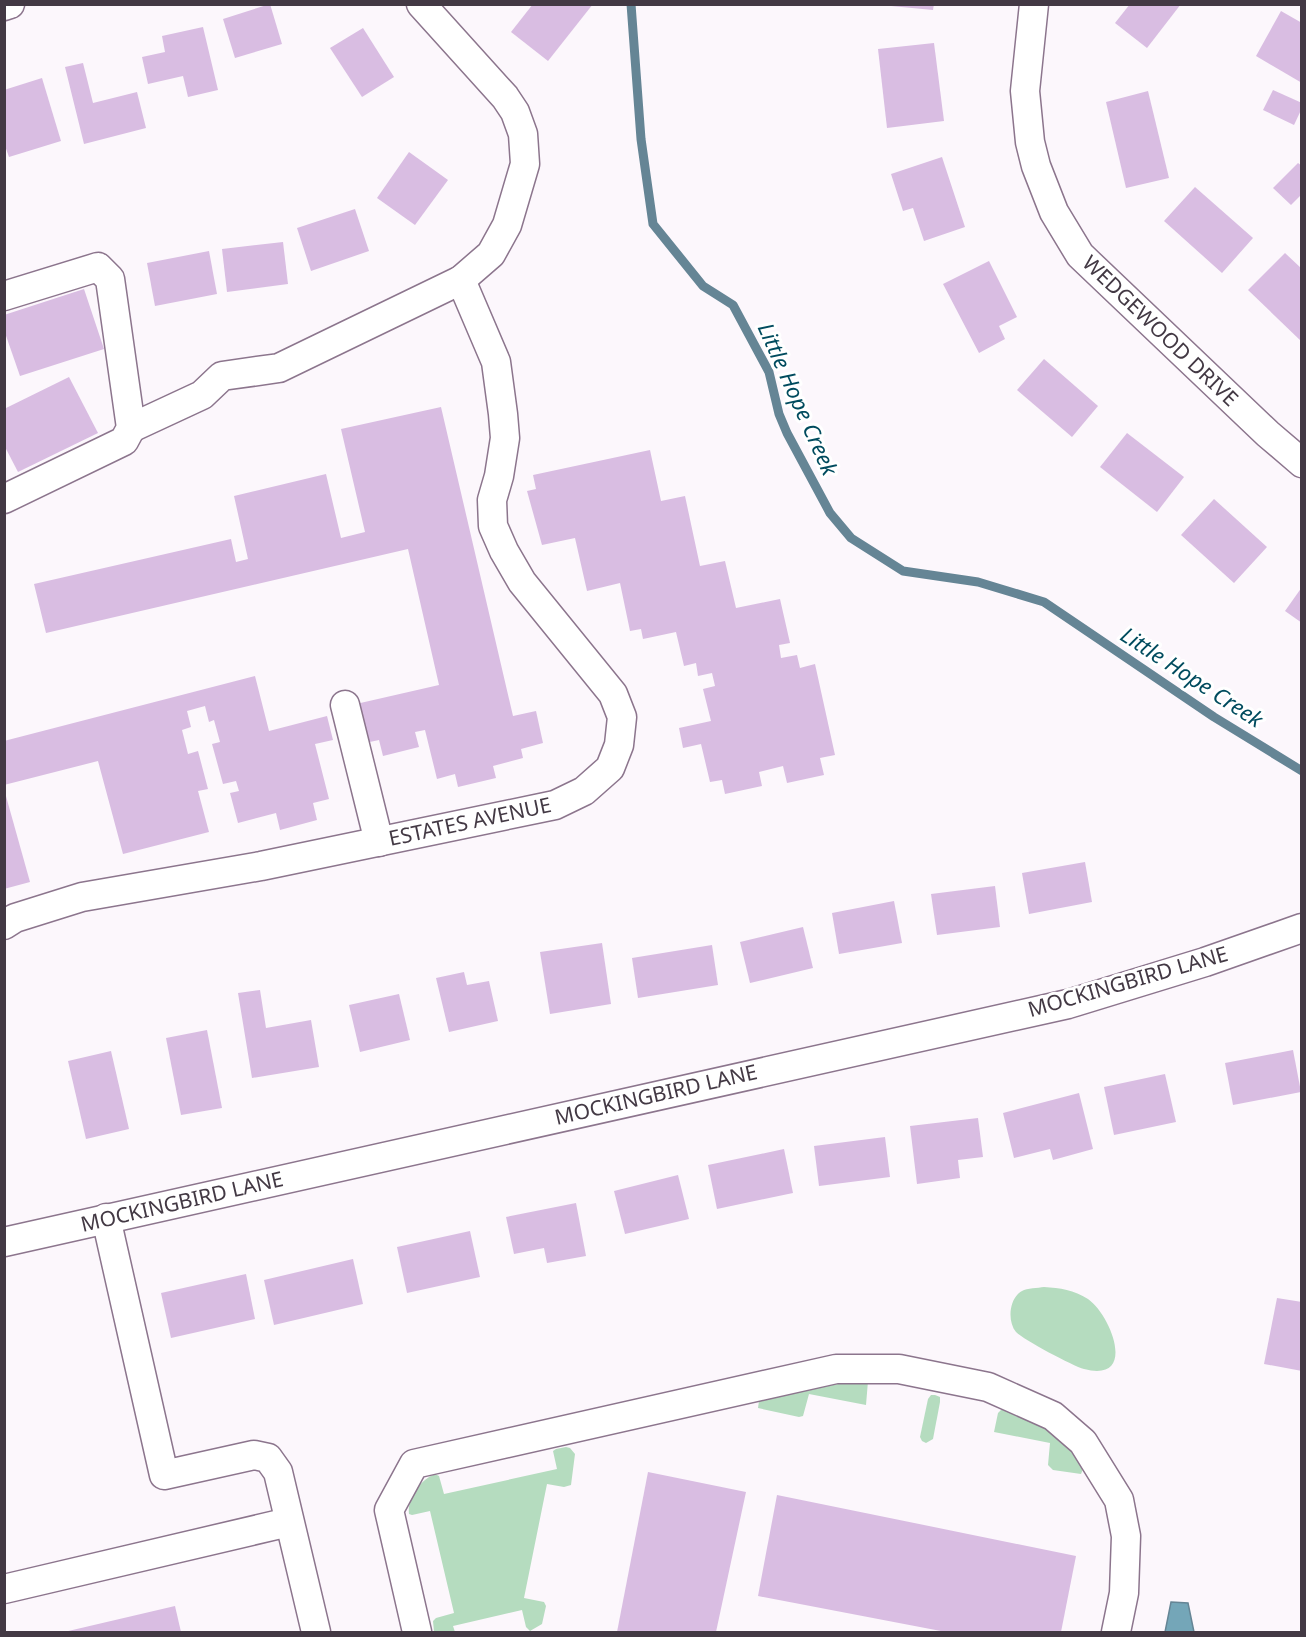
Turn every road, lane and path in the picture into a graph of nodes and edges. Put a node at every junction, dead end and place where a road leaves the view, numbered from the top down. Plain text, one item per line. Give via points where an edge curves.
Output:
1 (10, 4) edge
2 (421, 4) edge
3 (1034, 4) edge
4 (4, 6) edge
5 (461, 280) junction
6 (4, 296) edge
7 (131, 428) junction
8 (1302, 462) edge
9 (4, 499) edge
10 (345, 705) dead end
11 (379, 842) junction
12 (4, 925) edge
13 (1302, 928) edge
14 (106, 1218) junction
15 (4, 1242) edge
16 (288, 1522) junction
17 (4, 1589) edge
18 (316, 1632) edge
19 (417, 1632) edge
20 (1116, 1632) edge

1 - 4 street
2 - 5 street via 505,97 523,134 525,164 507,225 491,254
3 - 8 street, WEDGEWOOD DRIVE via 1025,91 1030,142 1054,212 1080,255
5 - 7 street via 279,368 222,376 202,395
5 - 11 street, ESTATES AVENUE via 496,362 503,414 505,438 492,500 493,526 522,582 613,694 622,717 619,745 610,768 584,791 555,806
6 - 7 street via 98,267 110,279
7 - 9 street via 124,441
10 - 11 street
11 - 12 street, ESTATES AVENUE via 82,897
13 - 14 street, MOCKINGBIRD LANE via 1068,1004
14 - 15 street, MOCKINGBIRD LANE
14 - 16 street via 164,1475 254,1455 268,1458 278,1472
16 - 17 street
16 - 18 street
19 - 20 street via 389,1510 414,1464 836,1369 899,1369 988,1386 1053,1416 1083,1442 1119,1500 1126,1536 1124,1593

